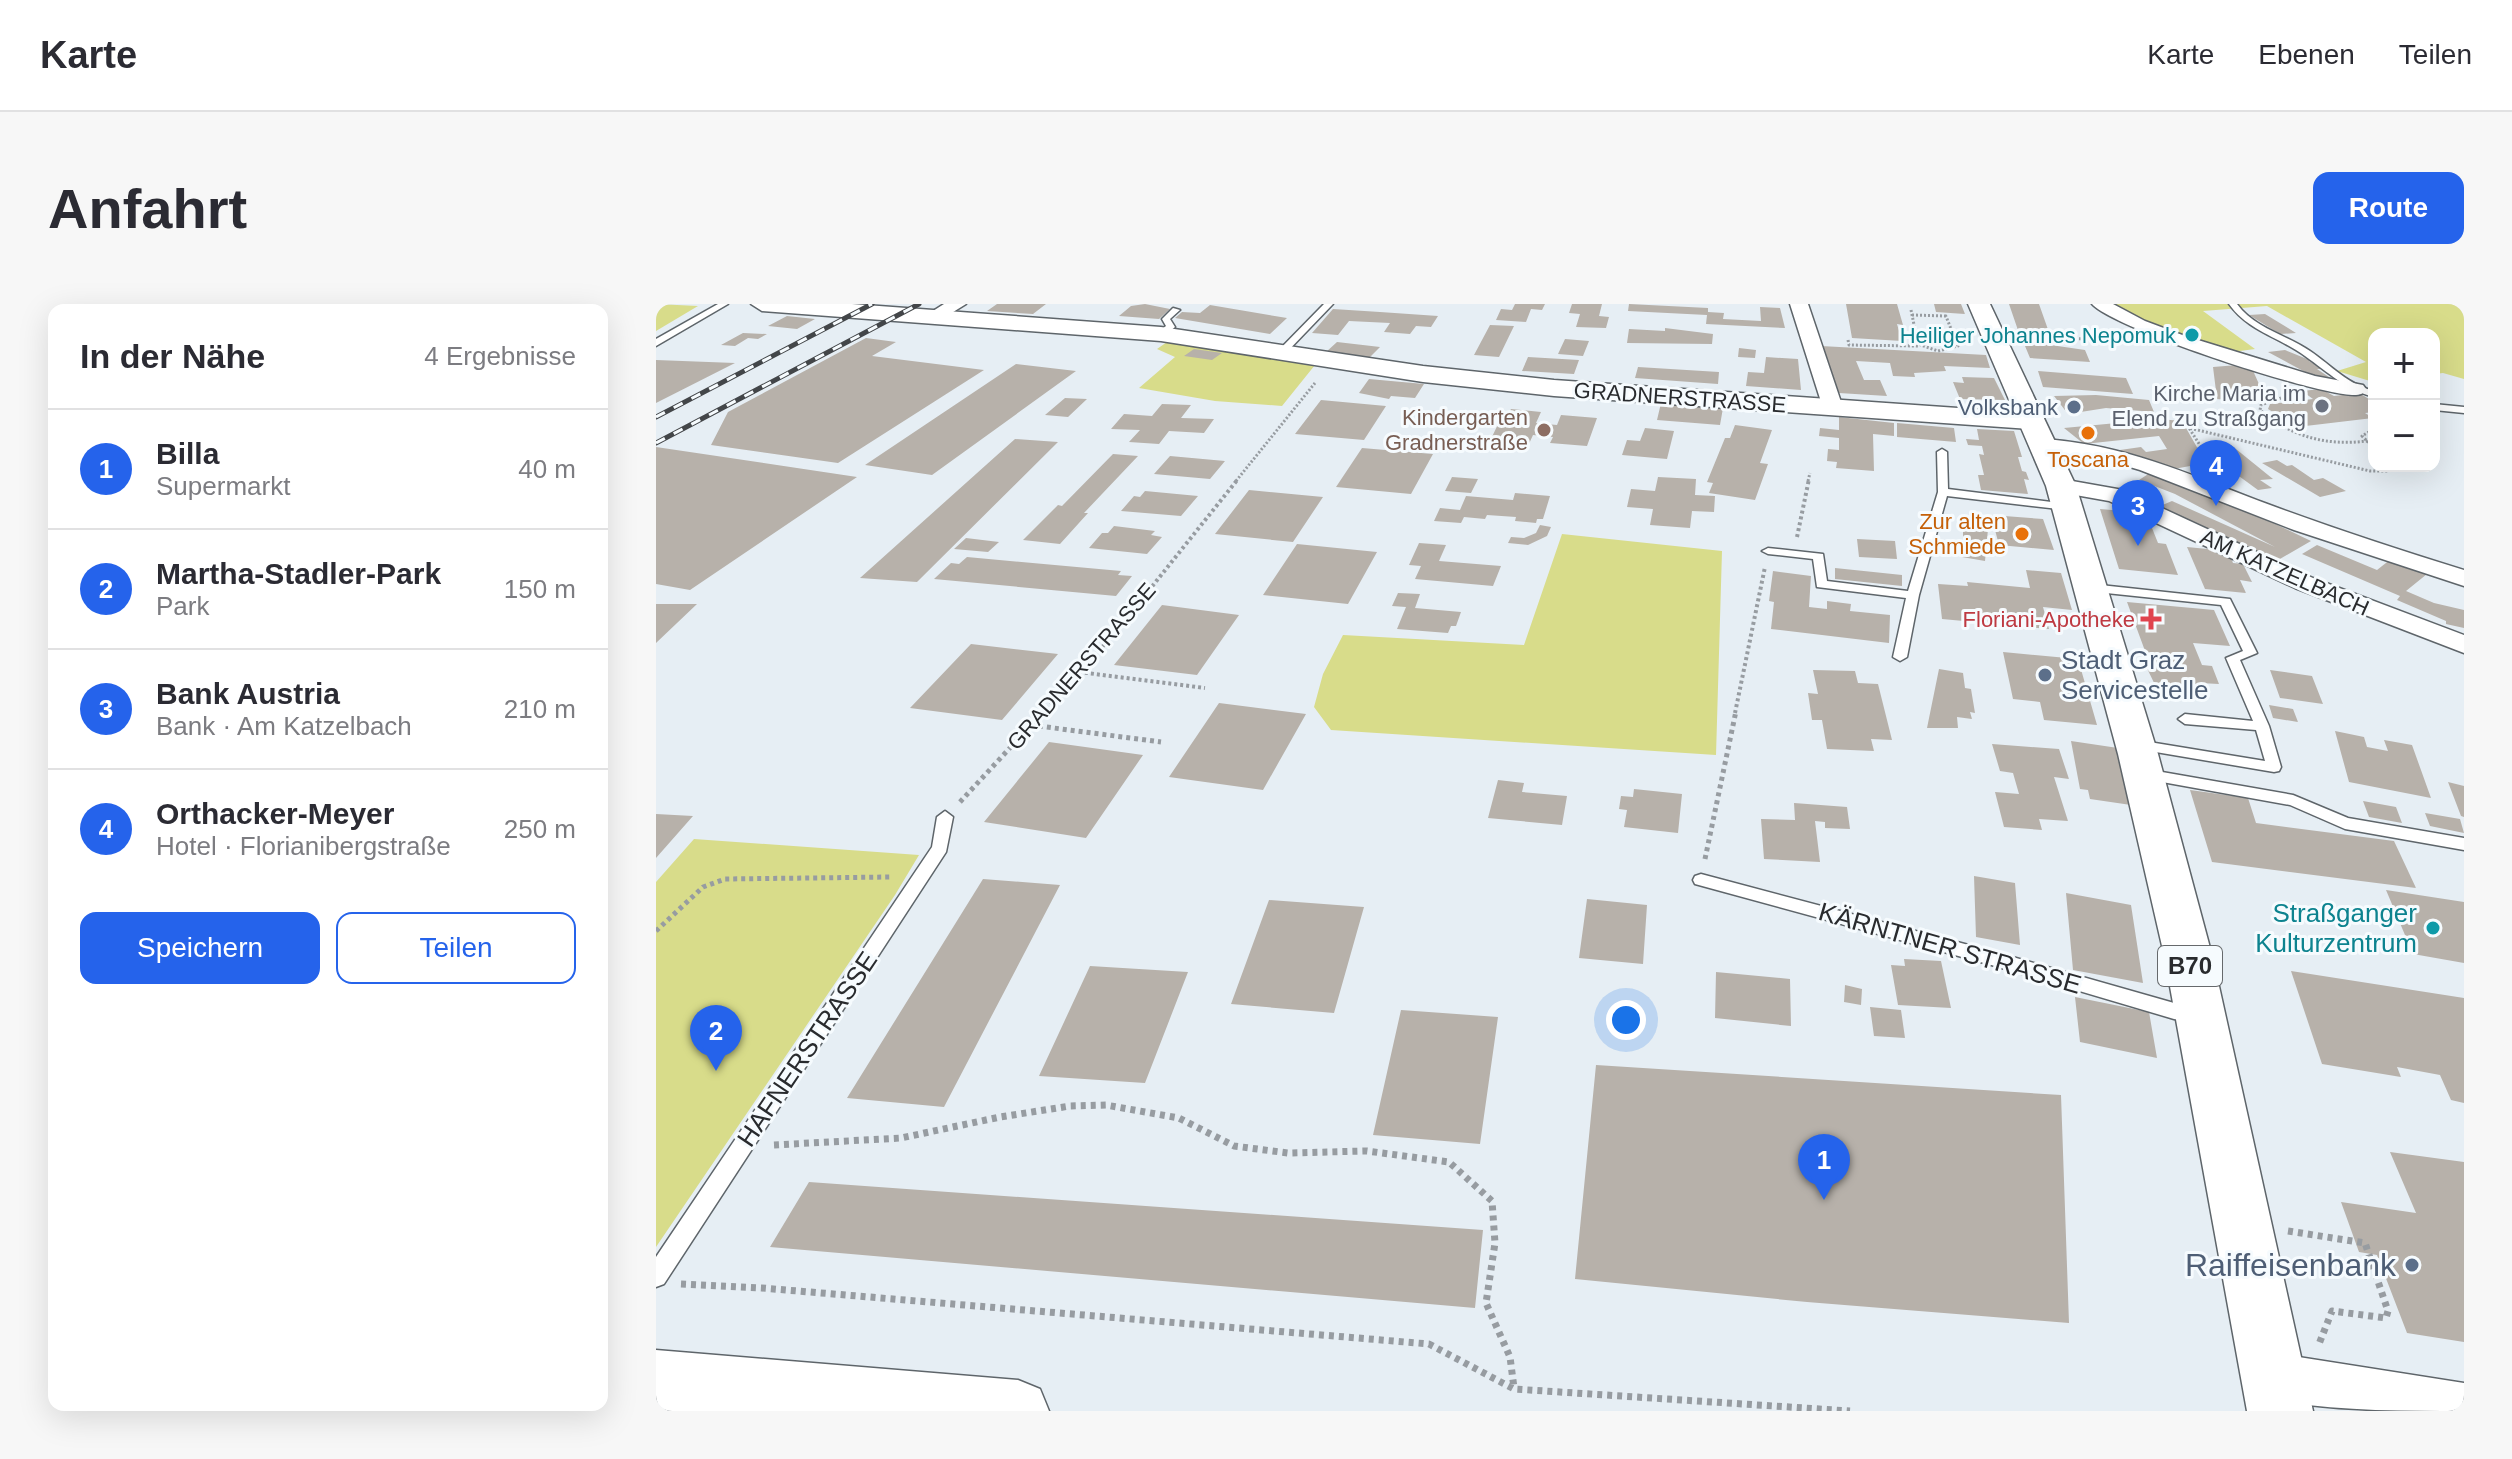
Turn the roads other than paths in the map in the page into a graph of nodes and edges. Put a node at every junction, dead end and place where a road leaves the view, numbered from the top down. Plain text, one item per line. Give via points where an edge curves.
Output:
1 (724, 304) edge
2 (762, 304) edge
3 (957, 304) edge
4 (1329, 304) edge
5 (1799, 304) edge
6 (1979, 304) edge
7 (2101, 304) edge
8 (2233, 304) edge
9 (790, 305) edge
10 (1176, 310) dead end
11 (931, 318) junction
12 (1161, 334) junction
13 (656, 343) edge
14 (1280, 354) junction
15 (2365, 392) edge
16 (1833, 408) junction
17 (2440, 408) edge
18 (2464, 410) edge
19 (2036, 433) junction
20 (1942, 452) dead end
21 (1943, 492) junction
22 (2064, 496) junction
23 (1768, 551) road end
24 (2464, 578) edge
25 (2091, 588) junction
26 (1913, 595) junction
27 (2464, 645) edge
28 (1900, 657) dead end
29 (2185, 719) dead end
30 (2262, 726) junction
31 (2140, 759) junction
32 (945, 817) road end
33 (2464, 844) edge
34 (1701, 880) road end
35 (2199, 1015) junction
36 (664, 1280) edge
37 (656, 1381) edge
38 (2289, 1381) edge
39 (2464, 1408) edge
40 (1018, 1411) edge

1 - 13 lane
2 - 9 main road, GRADNERSTRASSE
3 - 11 street
4 - 14 lane
5 - 16 street
6 - 19 main road, B70
7 - 15 street via 2170,337 2314,384
8 - 15 lane via 2242,317
9 - 11 main road, GRADNERSTRASSE
10 - 12 lane via 1166,319 1171,327
11 - 12 main road, GRADNERSTRASSE
12 - 14 main road, GRADNERSTRASSE
14 - 16 main road, GRADNERSTRASSE via 1554,388
16 - 19 main road, GRADNERSTRASSE
17 - 18 lane
19 - 22 main road, B70
19 - 24 street via 2147,464
20 - 21 lane
21 - 22 lane
21 - 26 lane
22 - 25 main road, B70
22 - 27 street, AM KATZELBACH via 2115,495 2304,583
23 - 26 lane via 1819,556 1821,584
25 - 30 lane via 2226,602 2250,653 2233,658
25 - 31 main road, B70
26 - 28 lane
29 - 30 lane
30 - 31 lane via 2274,767
31 - 33 lane via 2293,800 2345,823
31 - 35 main road, B70
32 - 36 lane, HAFNERSTRASSE via 940,848
34 - 35 lane, KÄRNTNER STRASSE
35 - 38 main road, B70
37 - 40 street
38 - 39 street

